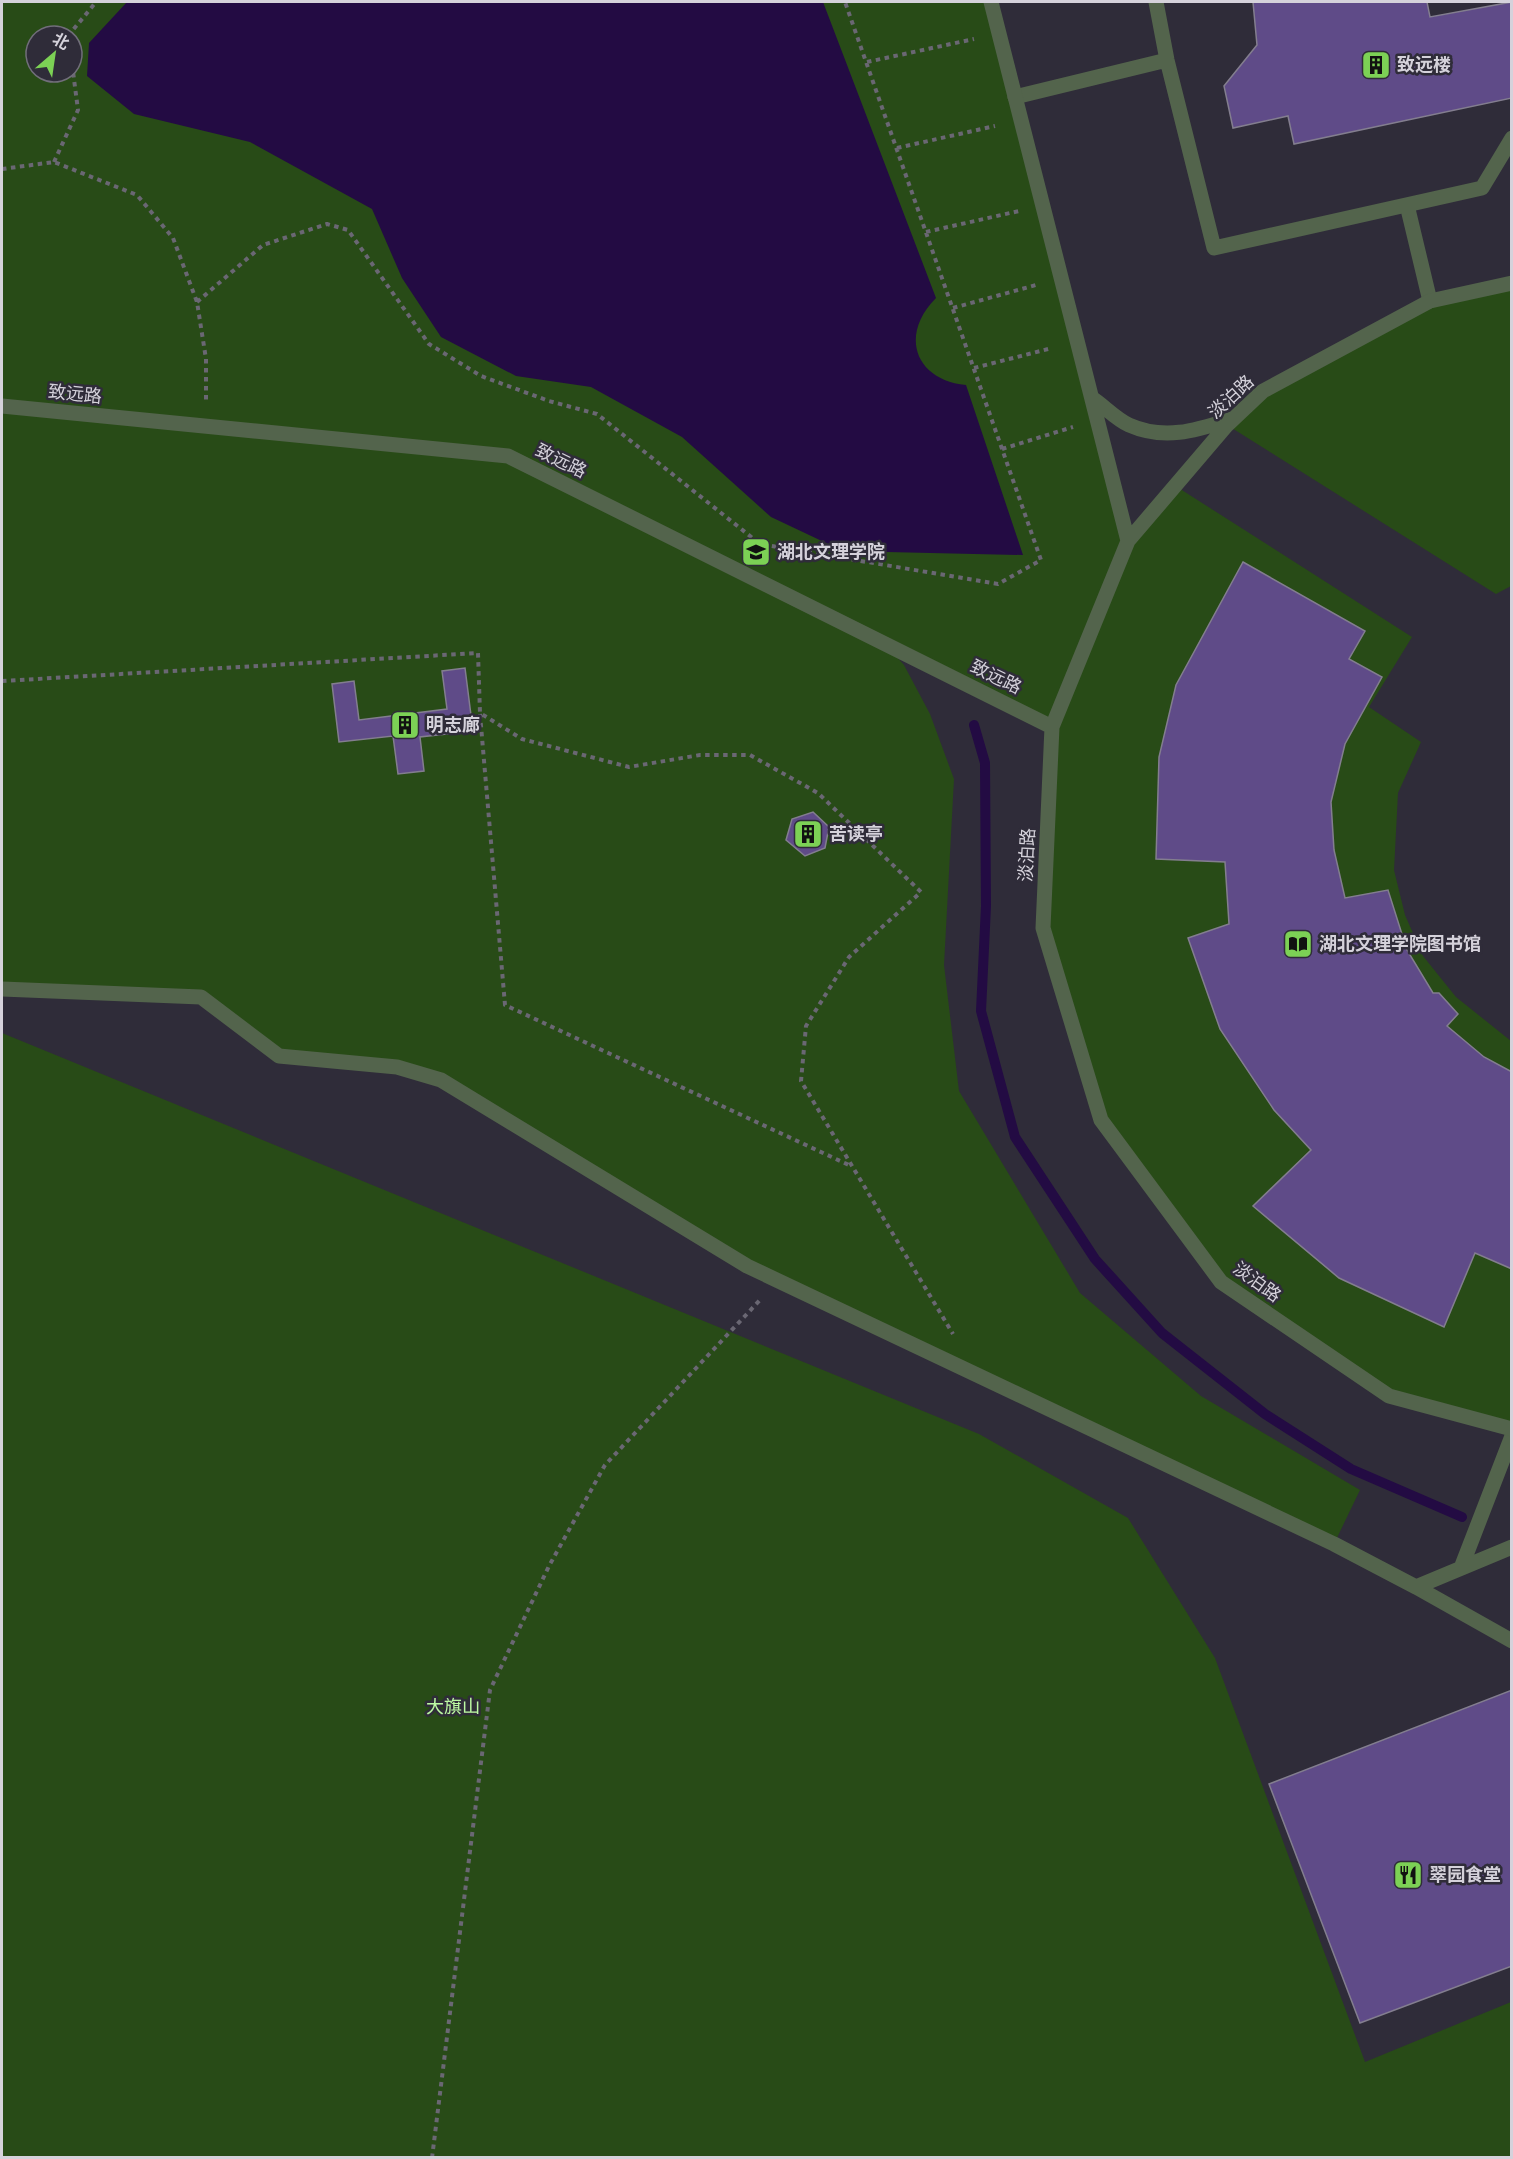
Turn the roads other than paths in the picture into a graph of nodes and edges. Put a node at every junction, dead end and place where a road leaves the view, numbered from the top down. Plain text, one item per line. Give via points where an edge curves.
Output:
1 (991, 2) edge
2 (1156, 2) edge
3 (1167, 60) junction
4 (1015, 97) junction
5 (1512, 138) edge
6 (1407, 205) junction
7 (1512, 282) edge
8 (1430, 301) junction
9 (1092, 398) junction
10 (2, 406) edge
11 (1234, 419) junction
12 (1128, 541) junction
13 (1052, 727) junction
14 (2, 989) edge
15 (1512, 1429) edge
16 (1512, 1436) edge
17 (1512, 1547) edge
18 (1461, 1568) junction
19 (1416, 1587) junction
20 (1512, 1641) edge

1 - 4 street
2 - 3 street
3 - 4 street
3 - 6 street via 1214,249
4 - 9 street
5 - 6 street via 1482,188
6 - 8 street
7 - 8 street, 淡泊路
8 - 11 street, 淡泊路 via 1263,391
9 - 11 street via 1129,425 1166,435 1192,432
9 - 12 street
10 - 13 street, 致远路 via 508,456
11 - 12 street, 淡泊路
12 - 13 street, 淡泊路
13 - 15 street, 淡泊路 via 1043,928 1101,1120 1221,1282 1389,1396
14 - 19 street via 201,998 279,1056 397,1066 441,1080 747,1266 1334,1544
16 - 18 street
17 - 18 street
18 - 19 street
19 - 20 street

